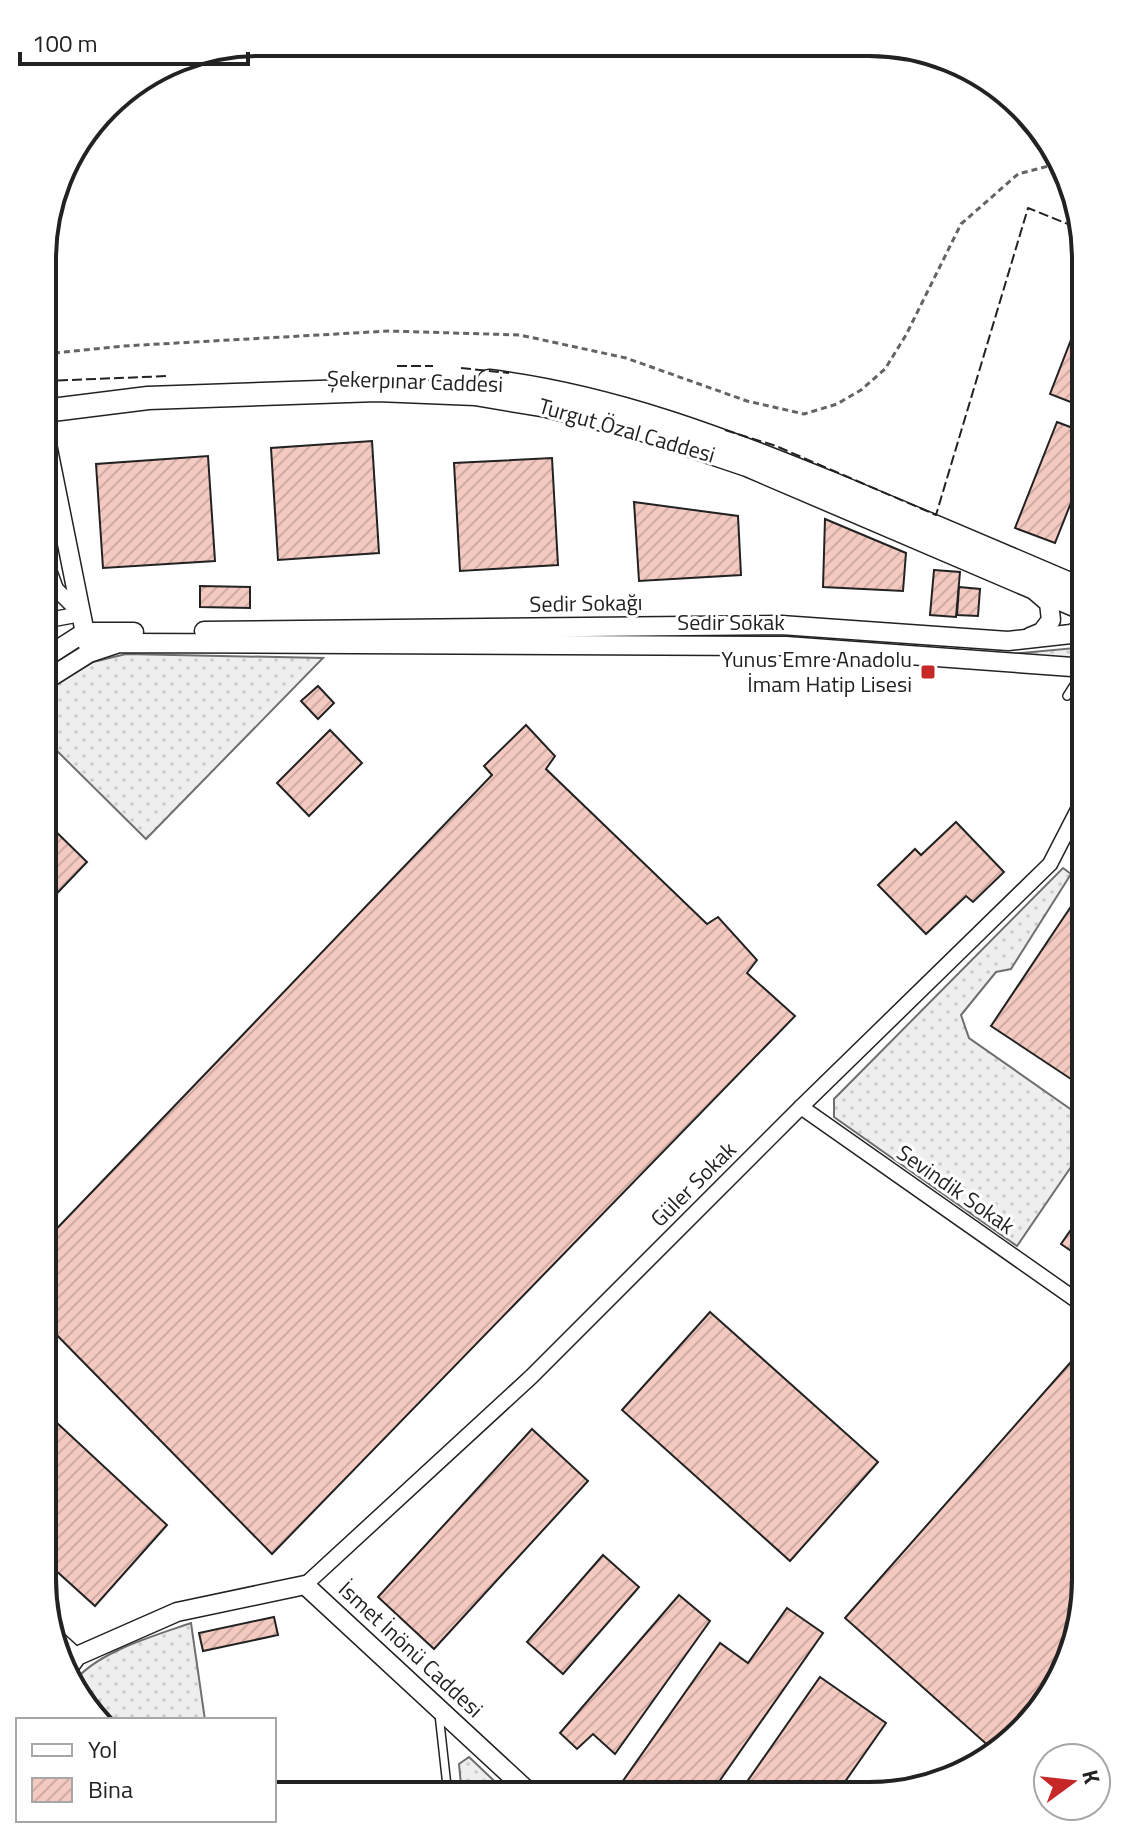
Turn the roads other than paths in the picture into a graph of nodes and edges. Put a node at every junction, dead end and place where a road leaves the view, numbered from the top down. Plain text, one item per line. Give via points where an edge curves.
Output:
1 (56, 396) edge
2 (56, 410) edge
3 (56, 489) edge
4 (1021, 582) junction
5 (56, 589) edge
6 (1072, 602) edge
7 (1072, 603) edge
8 (56, 622) edge
9 (83, 623) junction
10 (1072, 634) edge
11 (1008, 641) junction
12 (56, 647) edge
13 (89, 653) junction
14 (1072, 667) edge
15 (56, 674) edge
16 (1072, 689) edge
17 (1067, 696) dead end
18 (1072, 821) edge
19 (801, 1107) junction
20 (1072, 1297) edge
21 (305, 1585) junction
22 (74, 1663) edge
23 (438, 1707) junction
24 (447, 1782) edge
25 (518, 1782) edge

1 - 6 main road, Şekerpınar Caddesi via 266,378 404,376 565,393 639,412 764,456
2 - 4 main road, Turgut Özal Caddesi via 148,398 284,392 433,391 506,398 598,417 735,461
3 - 9 street
4 - 7 main road, Turgut Özal Caddesi
4 - 11 street via 1049,603 1051,620 1042,632
5 - 9 street
8 - 9 street
9 - 11 street, Sedir Sokağı via 781,625
9 - 12 street
9 - 13 street
10 - 11 street, Sedir Sokağı
13 - 14 street, Sedir Sokak via 119,643 786,646
13 - 15 street, Sedir Sokak
16 - 17 lane
18 - 19 street, Güler Sokak via 1050,864
19 - 20 street, Sevindik Sokak
19 - 21 street, Güler Sokak via 531,1377
21 - 22 street, İsmet İnönü Caddesi via 177,1612
21 - 23 street, İsmet İnönü Caddesi
23 - 24 lane
23 - 25 street, İsmet İnönü Caddesi

